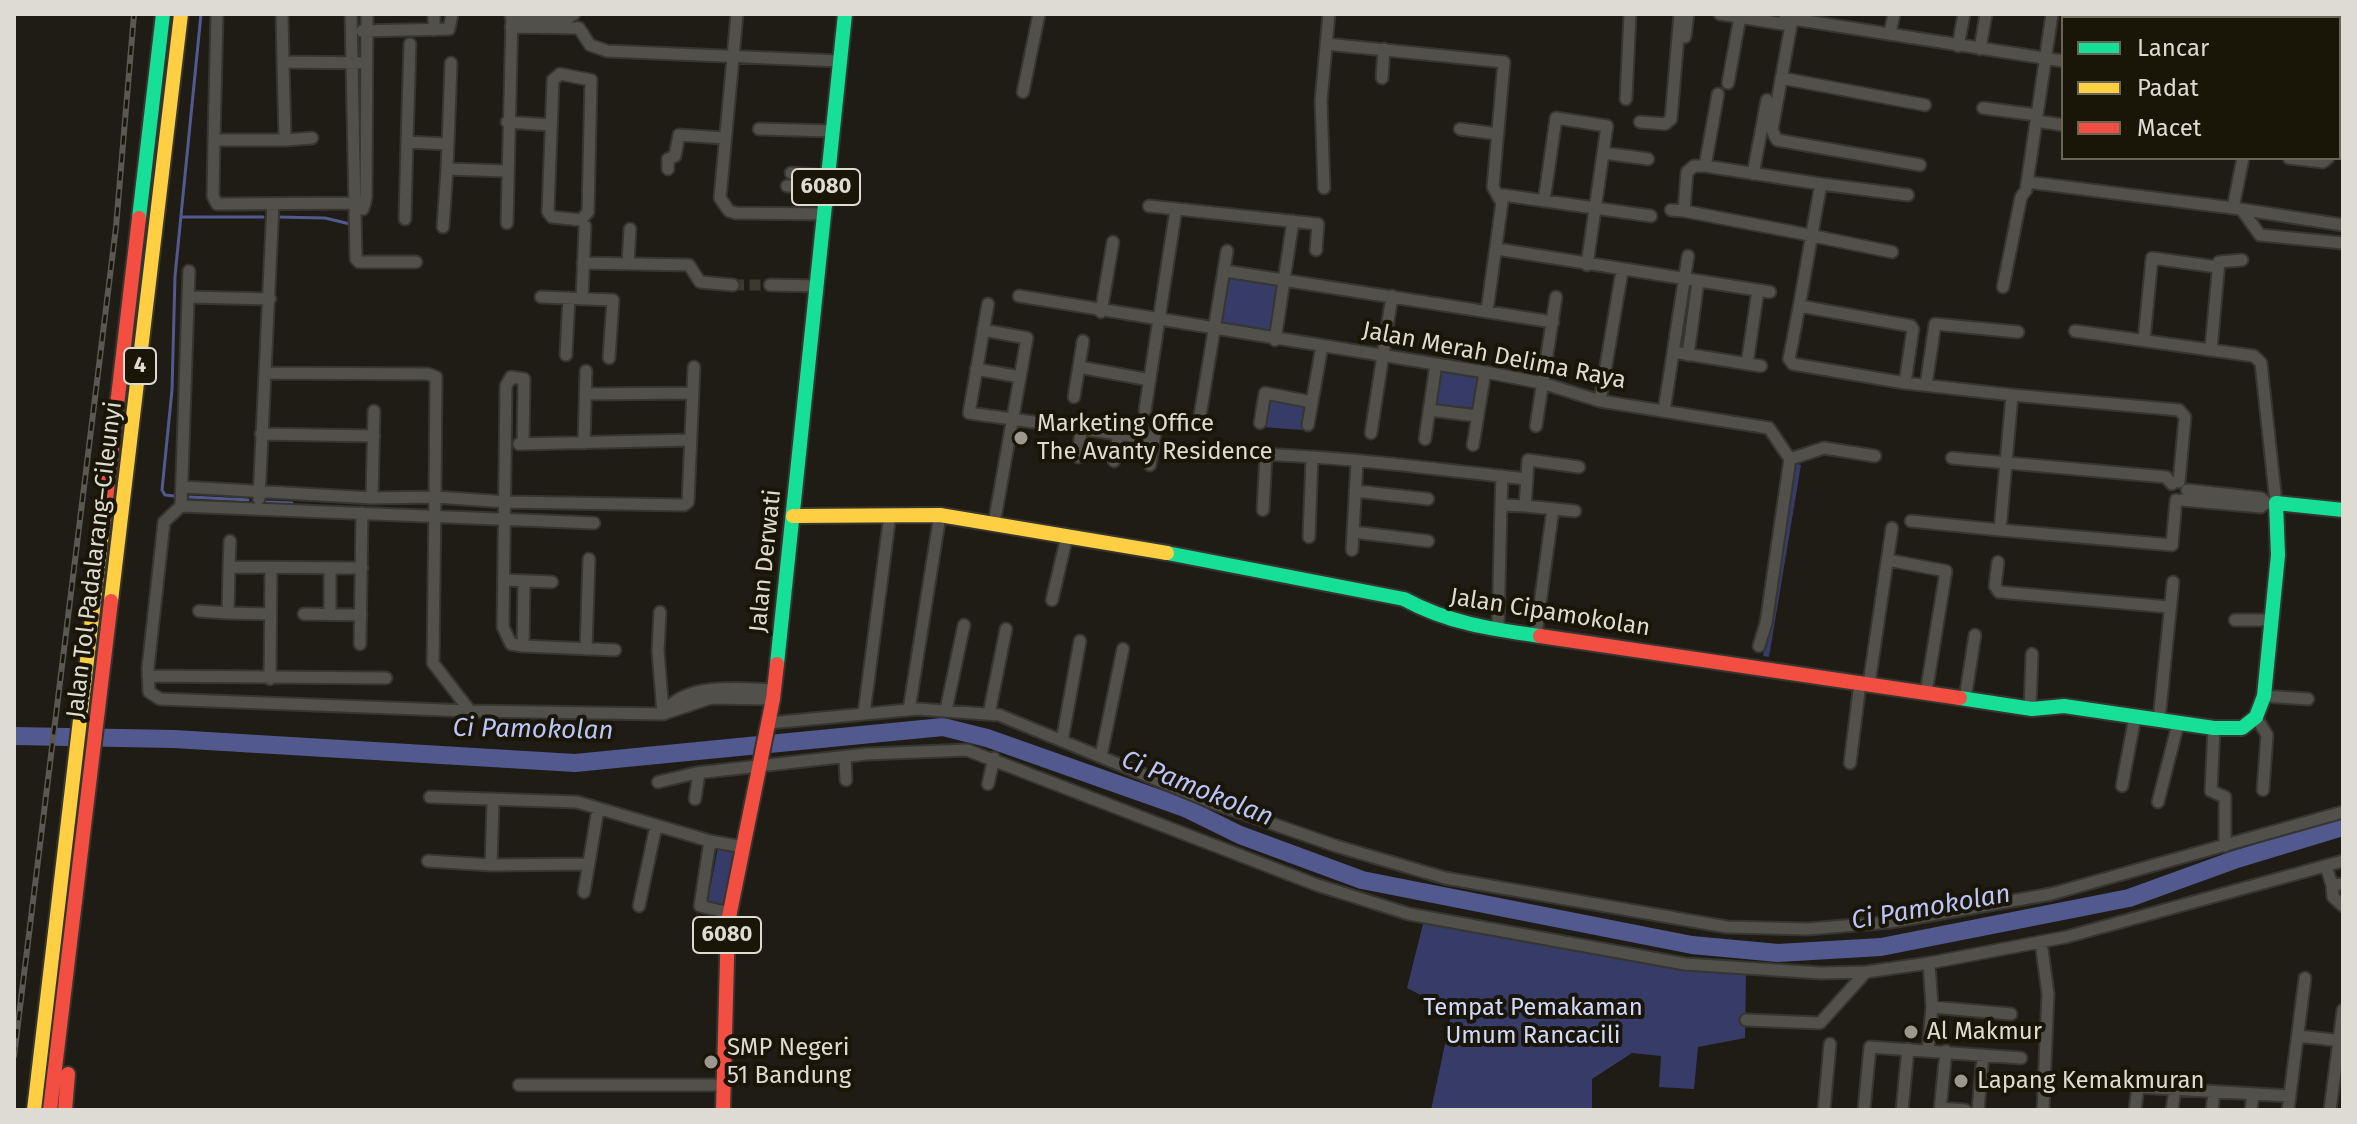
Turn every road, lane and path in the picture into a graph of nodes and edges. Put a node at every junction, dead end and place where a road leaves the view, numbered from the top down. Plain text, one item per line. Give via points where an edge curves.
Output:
1 (163, 14) edge
2 (181, 14) edge
3 (217, 14) edge
4 (282, 14) edge
5 (351, 14) edge
6 (367, 14) edge
7 (434, 14) edge
8 (452, 14) edge
9 (574, 14) edge
10 (737, 14) edge
11 (845, 14) edge
12 (1039, 14) edge
13 (1329, 14) edge
14 (1630, 14) edge
15 (1680, 14) edge
16 (1688, 14) edge
17 (1720, 14) edge
18 (1894, 14) edge
19 (1964, 14) edge
20 (1986, 14) edge
21 (2052, 14) edge
22 (1740, 17) junction
23 (1786, 18) edge
24 (511, 20) edge
25 (1836, 20) edge
26 (434, 30) junction
27 (351, 31) junction
28 (367, 31) junction
29 (1890, 33) junction
30 (410, 44) dead end
31 (1326, 44) junction
32 (1968, 48) junction
33 (1384, 49) junction
34 (731, 58) junction
35 (2045, 58) junction
36 (839, 61) junction
37 (2061, 61) edge
38 (283, 62) junction
39 (350, 63) junction
40 (367, 63) junction
41 (451, 63) dead end
42 (1675, 68) junction
43 (1382, 78) dead end
44 (1781, 78) junction
45 (1728, 83) dead end
46 (1023, 92) dead end
47 (1718, 94) dead end
48 (1626, 99) dead end
49 (1767, 100) dead end
50 (1925, 105) dead end
51 (1983, 108) dead end
52 (2037, 118) junction
53 (507, 122) junction
54 (1640, 122) dead end
55 (2061, 124) edge
56 (550, 125) junction
57 (759, 129) dead end
58 (1460, 129) dead end
59 (832, 131) junction
60 (1498, 134) junction
61 (312, 138) dead end
62 (725, 138) junction
63 (214, 140) junction
64 (285, 140) junction
65 (407, 142) junction
66 (448, 144) junction
67 (1604, 153) junction
68 (1648, 159) dead end
69 (2243, 160) edge
70 (2306, 160) edge
71 (2326, 160) edge
72 (1920, 165) dead end
73 (1705, 166) junction
74 (447, 169) junction
75 (668, 169) dead end
76 (506, 171) junction
77 (791, 173) dead end
78 (1753, 174) junction
79 (827, 182) junction
80 (2027, 182) junction
81 (1821, 184) junction
82 (787, 186) dead end
83 (1324, 188) dead end
84 (1908, 195) dead end
85 (1544, 201) junction
86 (359, 202) junction
87 (1502, 203) junction
88 (273, 204) junction
89 (1149, 206) dead end
90 (1595, 208) junction
91 (1176, 209) junction
92 (2237, 209) junction
93 (823, 214) junction
94 (1651, 216) dead end
95 (405, 219) dead end
96 (1293, 221) junction
97 (507, 223) dead end
98 (2343, 225) edge
99 (585, 226) dead end
100 (443, 227) dead end
101 (630, 229) dead end
102 (1811, 235) junction
103 (1113, 242) dead end
104 (2343, 243) edge
105 (1497, 249) junction
106 (1316, 250) dead end
107 (1227, 251) dead end
108 (1892, 252) dead end
109 (1688, 256) dead end
110 (2242, 260) dead end
111 (416, 262) dead end
112 (583, 263) junction
113 (628, 264) junction
114 (1587, 265) junction
115 (2217, 267) junction
116 (189, 271) dead end
117 (1225, 271) junction
118 (1622, 271) junction
119 (1684, 279) junction
120 (1284, 281) junction
121 (1698, 281) junction
122 (733, 285) tunnel mouth
123 (770, 285) tunnel mouth
124 (817, 286) junction
125 (2003, 287) dead end
126 (1019, 296) dead end
127 (1392, 296) junction
128 (189, 297) junction
129 (541, 297) dead end
130 (1556, 297) dead end
131 (569, 298) junction
132 (270, 299) junction
133 (582, 299) junction
134 (988, 304) dead end
135 (1800, 306) junction
136 (1487, 311) junction
137 (1101, 312) junction
138 (1161, 321) junction
139 (1553, 322) junction
140 (983, 330) junction
141 (1215, 330) junction
142 (2075, 331) dead end
143 (2018, 332) dead end
144 (1275, 340) junction
145 (2144, 340) junction
146 (1083, 341) dead end
147 (1322, 346) junction
148 (2211, 349) junction
149 (1673, 352) junction
150 (566, 355) dead end
151 (1383, 355) junction
152 (1688, 355) junction
153 (609, 358) dead end
154 (1436, 364) junction
155 (1747, 364) junction
156 (1761, 366) dead end
157 (694, 367) dead end
158 (1079, 367) junction
159 (976, 369) junction
160 (586, 371) dead end
161 (1485, 372) junction
162 (265, 373) junction
163 (1020, 377) junction
164 (1150, 380) junction
165 (1542, 383) junction
166 (1905, 383) junction
167 (1926, 385) junction
168 (692, 393) junction
169 (585, 394) junction
170 (2012, 395) junction
171 (1074, 397) dead end
172 (1600, 401) junction
173 (1312, 402) junction
174 (1145, 410) dead end
175 (1429, 410) junction
176 (374, 411) dead end
177 (1664, 411) junction
178 (1200, 416) dead end
179 (1478, 416) junction
180 (1012, 420) junction
181 (1157, 420) dead end
182 (1260, 423) dead end
183 (1308, 425) dead end
184 (1536, 426) dead end
185 (1081, 431) junction
186 (1119, 433) junction
187 (1371, 433) dead end
188 (261, 434) junction
189 (374, 436) junction
190 (1154, 439) junction
191 (1425, 439) dead end
192 (690, 440) junction
193 (584, 443) junction
194 (507, 444) junction
195 (523, 444) junction
196 (1473, 445) dead end
197 (1250, 454) dead end
198 (1266, 454) junction
199 (1875, 456) dead end
200 (1078, 457) dead end
201 (1312, 457) junction
202 (1952, 458) dead end
203 (1790, 459) junction
204 (1114, 461) dead end
205 (1357, 462) junction
206 (2007, 464) junction
207 (1150, 465) dead end
208 (1579, 467) dead end
209 (1502, 476) junction
210 (1527, 479) junction
211 (183, 487) junction
212 (1355, 491) junction
213 (2179, 491) junction
214 (259, 492) junction
215 (372, 498) junction
216 (1428, 499) dead end
217 (507, 502) junction
218 (2271, 503) junction
219 (1501, 505) junction
220 (181, 506) junction
221 (434, 506) junction
222 (1525, 506) junction
223 (793, 509) junction
224 (1553, 509) junction
225 (1263, 510) dead end
226 (2343, 510) edge
227 (259, 511) junction
228 (1575, 511) dead end
229 (362, 513) junction
230 (890, 515) junction
231 (940, 515) junction
232 (506, 519) junction
233 (1911, 521) dead end
234 (594, 523) dead end
235 (994, 524) junction
236 (1892, 528) dead end
237 (2000, 530) junction
238 (1353, 532) junction
239 (1067, 536) junction
240 (1309, 537) dead end
241 (230, 541) dead end
242 (1428, 541) dead end
243 (1352, 550) dead end
244 (589, 559) dead end
245 (1888, 560) junction
246 (1998, 562) dead end
247 (229, 567) junction
248 (271, 568) junction
249 (362, 568) junction
250 (330, 569) junction
251 (505, 580) junction
252 (524, 581) junction
253 (552, 582) dead end
254 (2173, 582) dead end
255 (1052, 600) dead end
256 (2169, 607) junction
257 (199, 611) dead end
258 (660, 612) dead end
259 (228, 613) junction
260 (269, 614) junction
261 (304, 614) dead end
262 (330, 614) junction
263 (361, 615) junction
264 (2235, 620) dead end
265 (2272, 620) junction
266 (1498, 623) junction
267 (964, 625) dead end
268 (1006, 629) dead end
269 (1537, 629) junction
270 (1975, 635) dead end
271 (1080, 641) dead end
272 (360, 644) dead end
273 (523, 646) junction
274 (586, 649) junction
275 (1123, 649) dead end
276 (615, 650) dead end
277 (2032, 654) dead end
278 (1755, 667) junction
279 (148, 676) junction
280 (386, 678) dead end
281 (270, 679) junction
282 (1864, 684) junction
283 (1926, 693) junction
284 (773, 694) junction
285 (2264, 696) junction
286 (1965, 699) junction
287 (2308, 699) dead end
288 (2030, 709) junction
289 (909, 710) junction
290 (946, 710) junction
291 (470, 711) junction
292 (864, 713) junction
293 (663, 714) junction
294 (989, 714) junction
295 (2135, 717) junction
296 (2256, 717) junction
297 (2159, 720) junction
298 (2178, 724) junction
299 (768, 726) junction
300 (2214, 728) junction
301 (1062, 741) junction
302 (1101, 756) junction
303 (845, 757) junction
304 (994, 758) junction
305 (1850, 763) dead end
306 (761, 766) junction
307 (699, 773) junction
308 (846, 780) dead end
309 (658, 782) dead end
310 (988, 784) dead end
311 (2122, 786) dead end
312 (2263, 790) dead end
313 (430, 797) dead end
314 (695, 799) dead end
315 (493, 802) junction
316 (2158, 802) dead end
317 (598, 809) junction
318 (2343, 812) edge
319 (656, 826) junction
320 (710, 841) junction
321 (2225, 846) junction
322 (743, 847) junction
323 (428, 861) dead end
324 (2343, 861) edge
325 (587, 864) junction
326 (491, 865) junction
327 (2326, 866) junction
328 (2338, 884) edge
329 (584, 892) dead end
330 (639, 906) dead end
331 (2343, 906) edge
332 (730, 913) junction
333 (72, 934) junction
334 (2041, 942) junction
335 (1930, 968) junction
336 (1866, 972) junction
337 (2305, 978) dead end
338 (1932, 1007) junction
339 (2343, 1010) edge
340 (2011, 1014) dead end
341 (1746, 1020) dead end
342 (2298, 1036) junction
343 (2341, 1041) edge
344 (1830, 1044) dead end
345 (1908, 1049) junction
346 (1928, 1050) junction
347 (1946, 1051) junction
348 (1983, 1055) junction
349 (2021, 1058) dead end
350 (519, 1085) dead end
351 (724, 1085) junction
352 (2175, 1089) junction
353 (2214, 1092) junction
354 (2253, 1094) junction
355 (2290, 1096) junction
356 (1940, 1109) edge
357 (34, 1110) edge
358 (50, 1110) edge
359 (65, 1110) edge
360 (723, 1110) edge
361 (1824, 1110) edge
362 (1864, 1110) edge
363 (1902, 1110) edge
364 (1965, 1110) edge
365 (1978, 1110) edge
366 (2043, 1110) edge
367 (2135, 1110) edge
368 (2172, 1110) edge
369 (2212, 1110) edge
370 (2251, 1110) edge
371 (2288, 1110) edge
372 (2330, 1110) edge

1 - 357 main road, Jalan Tol Padalarang–Cileunyi / 4
2 - 333 main road, Jalan Tol Padalarang–Cileunyi / 4
3 - 63 street
4 - 38 street
5 - 27 street
6 - 28 street
7 - 26 street
8 - 26 street via 451,28
9 - 24 street via 566,19
10 - 34 street
11 - 36 main road, Jalan Derwati / 6080
12 - 46 street
13 - 31 street
14 - 48 street
15 - 42 street
16 - 42 street via 1682,61
17 - 22 street
18 - 29 street
19 - 32 street
20 - 32 street
21 - 35 street
22 - 23 street via 1783,24
22 - 45 street
23 - 25 street
23 - 44 street via 1791,25
24 - 34 street via 579,28 590,45 607,51
24 - 53 street
25 - 29 street
26 - 28 street
27 - 28 street
27 - 39 street
28 - 40 street
29 - 32 street
30 - 65 street
31 - 33 street
31 - 83 street
32 - 35 street
33 - 43 street
33 - 60 street via 1504,62
34 - 36 street
34 - 62 street
35 - 37 street
35 - 52 street
36 - 59 main road, Jalan Derwati / 6080
38 - 39 street
38 - 64 street
39 - 40 street
39 - 86 street
40 - 86 street
41 - 66 street
42 - 54 street via 1671,119 1665,124
44 - 50 street
44 - 72 street via 1772,130 1777,140
47 - 73 street
49 - 78 street
51 - 52 street
52 - 55 street
52 - 80 street
53 - 56 street
53 - 76 street
56 - 56 street via 548,212 581,220 588,212 590,77 555,77
57 - 59 street
58 - 60 street
59 - 79 main road, Jalan Derwati / 6080
60 - 87 street via 1493,187
61 - 64 street
62 - 75 street via 679,135
62 - 93 street via 720,198 729,211
63 - 64 street
63 - 88 street via 215,203
65 - 66 street
65 - 95 street
66 - 74 street
67 - 68 street
67 - 85 street via 1607,126 1556,118
67 - 90 street
69 - 92 street
70 - 71 street
73 - 78 street
73 - 102 street via 1687,172 1677,210
74 - 76 street
74 - 100 street
76 - 97 street
77 - 79 street
78 - 81 street
79 - 82 street
79 - 93 main road, Jalan Derwati / 6080
80 - 92 street
80 - 125 street
81 - 84 street
81 - 102 street
85 - 87 street via 1503,195
85 - 90 street
86 - 88 street
86 - 111 street via 357,261
87 - 105 street
88 - 132 street
89 - 91 street
90 - 94 street
90 - 114 street
91 - 96 street
91 - 138 street
92 - 98 street
92 - 104 street via 2260,235
93 - 124 main road, Jalan Derwati / 6080
96 - 106 street via 1318,224
96 - 120 street
99 - 112 street
101 - 113 street
102 - 108 street
102 - 135 street
103 - 137 street
105 - 114 street
105 - 136 street
107 - 117 street
109 - 119 street
110 - 115 street via 2221,260
112 - 113 street
112 - 133 street
113 - 122 street via 689,265 700,282
114 - 118 street
115 - 145 street via 2152,258
115 - 148 street
116 - 128 street
117 - 120 street
117 - 141 street
118 - 119 street
118 - 172 street
119 - 121 street
119 - 149 street
120 - 127 street
120 - 144 street
121 - 152 street
121 - 155 street via 1764,291
123 - 124 street
124 - 223 main road, Jalan Derwati / 6080
126 - 137 street, Jalan Merah Delima Raya
127 - 136 street
127 - 151 street
128 - 132 street
128 - 211 street
129 - 131 street
130 - 139 street
131 - 133 street
131 - 150 street
132 - 162 street
133 - 153 street via 613,300
134 - 140 street
135 - 166 street via 1911,326
135 - 166 street via 1789,359 1793,364
136 - 139 street
137 - 138 street, Jalan Merah Delima Raya
138 - 141 street, Jalan Merah Delima Raya
138 - 164 street
139 - 165 street
140 - 159 street
140 - 163 street via 1027,338
141 - 144 street, Jalan Merah Delima Raya
141 - 178 street
142 - 145 street
143 - 167 street via 1935,324
144 - 147 street, Jalan Merah Delima Raya
145 - 148 street
146 - 158 street
147 - 151 street, Jalan Merah Delima Raya
147 - 173 street
148 - 218 street via 2254,356 2261,363
149 - 152 street
149 - 177 street
151 - 154 street, Jalan Merah Delima Raya
151 - 187 street
152 - 155 street
154 - 161 street, Jalan Merah Delima Raya
154 - 175 street
155 - 156 street
157 - 168 street
158 - 164 street
158 - 171 street
159 - 163 street
159 - 180 street via 969,413
160 - 169 street
161 - 165 street, Jalan Merah Delima Raya
161 - 179 street
162 - 188 street
162 - 221 street via 436,377
163 - 180 street
164 - 174 street
165 - 172 street, Jalan Merah Delima Raya
165 - 184 street
166 - 167 street
167 - 170 street
168 - 169 street
168 - 192 street
169 - 193 street
170 - 206 street
170 - 213 street via 2179,410 2185,417
172 - 177 street, Jalan Merah Delima Raya
173 - 182 street via 1265,393
173 - 183 street
175 - 179 street
175 - 191 street
176 - 189 street
177 - 203 street, Jalan Merah Delima Raya via 1769,428
179 - 196 street
180 - 185 street
180 - 235 street
181 - 190 street
185 - 186 street
185 - 200 street
186 - 190 street
186 - 204 street
188 - 189 street
188 - 214 street
189 - 215 street
190 - 207 street
192 - 193 street
192 - 217 street via 685,505
193 - 195 street
194 - 195 street
194 - 195 street via 506,386 511,377 524,379
194 - 217 street
197 - 198 street
198 - 201 street
198 - 225 street
199 - 203 street via 1824,448
201 - 205 street
201 - 240 street
202 - 206 street
203 - 278 street
205 - 209 street
205 - 212 street
206 - 213 street via 2166,477
206 - 237 street
208 - 210 street via 1528,460
209 - 210 street
209 - 219 street
210 - 222 street
211 - 214 street
211 - 220 street
212 - 216 street
212 - 238 street
213 - 218 street via 2252,496
213 - 237 street via 2172,545
214 - 215 street
214 - 227 street
215 - 221 street
217 - 221 street
217 - 232 street
218 - 226 main road
218 - 265 main road via 2279,528
219 - 222 street
219 - 266 street
220 - 227 street
220 - 279 street via 164,522
221 - 229 street
221 - 232 street
221 - 291 street via 433,663
222 - 224 street
223 - 230 main road, Jalan Cipamokolan
223 - 284 main road, Jalan Derwati / 6080
224 - 228 street
224 - 269 street
227 - 229 street
229 - 249 street
230 - 231 main road, Jalan Cipamokolan
230 - 292 street
231 - 235 main road, Jalan Cipamokolan
231 - 289 street
232 - 234 street
232 - 251 street
233 - 237 street
235 - 239 main road, Jalan Cipamokolan
236 - 245 street
238 - 242 street
238 - 243 street
239 - 255 street
239 - 266 main road, Jalan Cipamokolan via 1404,599 1449,622
241 - 247 street
244 - 274 street
245 - 282 street
245 - 283 street via 1946,571
246 - 256 street via 1999,592
247 - 248 street
247 - 259 street
248 - 250 street
248 - 260 street
249 - 250 street
249 - 263 street
250 - 262 street
251 - 252 street
251 - 273 street via 506,638
252 - 253 street
252 - 273 street
254 - 256 street
256 - 297 street
257 - 259 street
258 - 293 street
259 - 260 street
260 - 281 street
261 - 262 street
262 - 263 street
263 - 272 street
264 - 265 street
265 - 285 main road
266 - 269 main road, Jalan Cipamokolan
267 - 290 street
268 - 294 street
269 - 278 main road, Jalan Cipamokolan
270 - 286 street
271 - 301 street
273 - 274 street
274 - 276 street
275 - 302 street
277 - 288 street
278 - 282 main road, Jalan Cipamokolan
279 - 281 street
279 - 291 street via 149,692 160,699
280 - 281 street
282 - 283 main road, Jalan Cipamokolan
282 - 305 street
283 - 286 main road, Jalan Cipamokolan
284 - 293 street via 699,692 670,703
284 - 299 main road, Jalan Derwati / 6080
285 - 287 street
285 - 296 main road
286 - 288 main road, Jalan Cipamokolan
288 - 295 main road, Jalan Cipamokolan via 2064,706
289 - 290 street
289 - 292 street
290 - 294 street
291 - 293 street
292 - 299 street
294 - 301 street
295 - 297 main road, Jalan Cipamokolan
295 - 311 street
296 - 300 main road, Jalan Cipamokolan via 2242,728
296 - 312 street via 2267,735
297 - 298 main road, Jalan Cipamokolan
298 - 300 main road, Jalan Cipamokolan
298 - 316 street
299 - 306 main road, Jalan Derwati / 6080
300 - 321 street via 2211,791 2225,797
301 - 302 street
302 - 321 street via 1240,812 1445,878 1727,927 1808,929 1891,922 2051,894
303 - 304 street via 935,749
303 - 306 street
303 - 308 street
304 - 310 street
304 - 336 street via 1317,885 1409,914 1685,964
306 - 307 street
306 - 322 main road, Jalan Derwati / 6080
307 - 309 street
307 - 314 street
313 - 315 street
315 - 317 street via 577,802
315 - 326 street
317 - 319 street
317 - 325 street
318 - 321 street
319 - 320 street
319 - 330 street
320 - 322 street
320 - 332 street via 700,906
322 - 332 main road, Jalan Derwati / 6080
323 - 326 street
324 - 327 street
325 - 326 street
325 - 329 street
327 - 328 street
327 - 334 street
328 - 331 street via 2333,897
332 - 351 main road, Jalan Derwati / 6080
333 - 358 main road, Jalan Tol Padalarang–Cileunyi / 4
333 - 359 main road
334 - 335 street
334 - 366 street via 2048,994
335 - 336 street
335 - 338 street
336 - 341 street via 1820,1023
337 - 342 street
338 - 340 street
338 - 346 street
339 - 343 street
342 - 343 street
342 - 355 street
343 - 372 street
344 - 361 street
345 - 346 street
345 - 362 street via 1870,1047
345 - 363 street
346 - 347 street
347 - 348 street
347 - 356 street
348 - 349 street
348 - 365 street
350 - 351 street
351 - 360 main road, Jalan Derwati / 6080
352 - 353 street
352 - 367 street via 2138,1087
352 - 368 street
353 - 354 street
353 - 369 street
354 - 355 street
354 - 370 street
355 - 371 street
356 - 364 street

